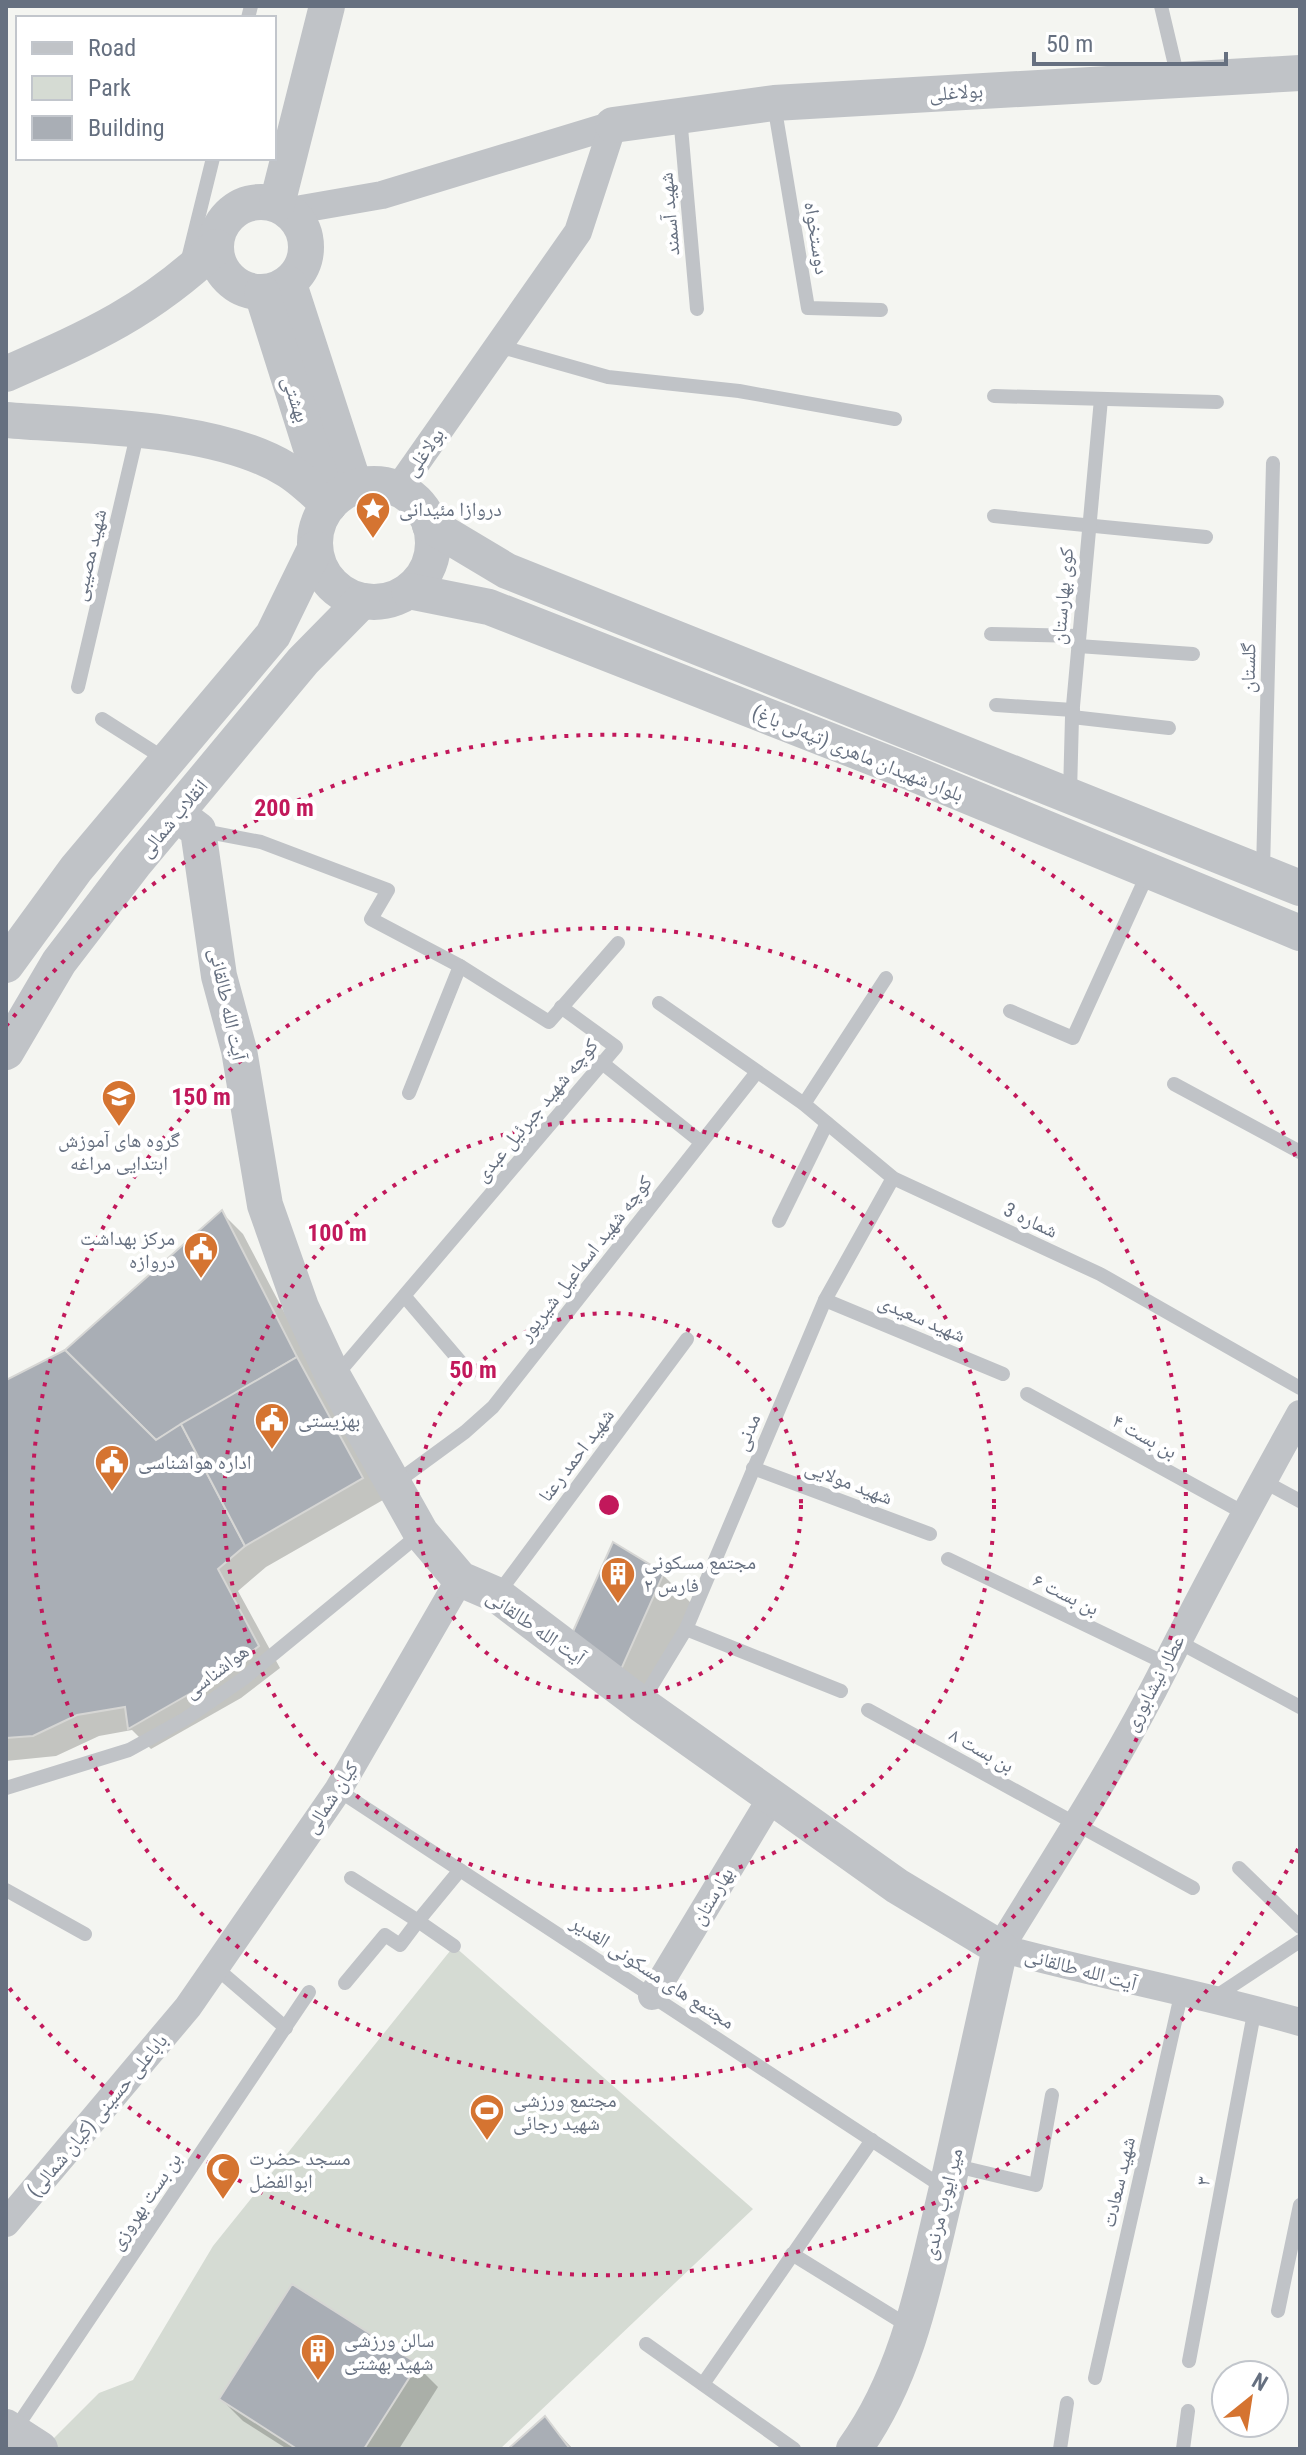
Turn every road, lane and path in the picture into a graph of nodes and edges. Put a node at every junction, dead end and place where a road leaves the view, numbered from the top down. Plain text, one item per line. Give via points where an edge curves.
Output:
1 (327, 6) edge
2 (1161, 6) edge
3 (1300, 73) edge
4 (1178, 78) junction
5 (774, 103) junction
6 (680, 116) junction
7 (613, 125) junction
8 (213, 160) edge
9 (284, 208) junction
10 (216, 247) junction
11 (183, 279) junction
12 (275, 288) junction
13 (697, 309) dead end
14 (881, 310) dead end
15 (498, 346) junction
16 (6, 374) edge
17 (994, 396) dead end
18 (1101, 399) junction
19 (1217, 402) dead end
20 (895, 419) dead end
21 (6, 420) edge
22 (138, 431) junction
23 (1273, 463) dead end
24 (398, 489) junction
25 (342, 496) junction
26 (994, 516) dead end
27 (1089, 524) junction
28 (430, 525) junction
29 (1206, 537) dead end
30 (315, 549) junction
31 (409, 591) junction
32 (362, 601) junction
33 (991, 634) dead end
34 (1078, 641) junction
35 (1193, 654) dead end
36 (78, 687) dead end
37 (996, 705) dead end
38 (1072, 714) junction
39 (102, 719) dead end
40 (1169, 728) dead end
41 (168, 761) junction
42 (1070, 796) junction
43 (188, 822) junction
44 (1148, 872) junction
45 (1263, 873) junction
46 (1300, 888) edge
47 (1300, 933) edge
48 (618, 943) dead end
49 (6, 965) edge
50 (460, 966) junction
51 (886, 978) dead end
52 (659, 1003) dead end
53 (561, 1007) junction
54 (1010, 1011) dead end
55 (6, 1052) edge
56 (601, 1062) junction
57 (757, 1072) junction
58 (1174, 1084) dead end
59 (409, 1093) dead end
60 (804, 1104) junction
61 (827, 1123) junction
62 (701, 1142) junction
63 (1300, 1152) edge
64 (893, 1178) junction
65 (779, 1221) dead end
66 (406, 1298) junction
67 (825, 1300) junction
68 (687, 1339) dead end
69 (470, 1373) dead end
70 (1003, 1374) dead end
71 (334, 1378) junction
72 (1300, 1388) edge
73 (1027, 1394) dead end
74 (1300, 1414) edge
75 (753, 1468) junction
76 (1263, 1481) junction
77 (394, 1484) junction
78 (1300, 1501) edge
79 (1244, 1513) junction
80 (421, 1533) junction
81 (930, 1534) dead end
82 (948, 1559) dead end
83 (460, 1579) junction
84 (497, 1595) junction
85 (686, 1629) junction
86 (1172, 1652) junction
87 (841, 1691) dead end
88 (641, 1704) junction
89 (1300, 1707) edge
90 (868, 1710) dead end
91 (6, 1788) edge
92 (338, 1790) junction
93 (772, 1797) junction
94 (1077, 1824) junction
95 (1239, 1868) dead end
96 (460, 1870) junction
97 (351, 1878) dead end
98 (1193, 1888) dead end
99 (6, 1890) edge
100 (418, 1921) junction
101 (1300, 1927) edge
102 (85, 1934) dead end
103 (1300, 1941) edge
104 (454, 1946) dead end
105 (1000, 1948) junction
106 (215, 1967) junction
107 (345, 1983) dead end
108 (309, 1992) dead end
109 (1181, 1995) junction
110 (652, 1996) junction
111 (1212, 2000) junction
112 (188, 2007) joint
113 (1255, 2008) junction
114 (1300, 2022) edge
115 (286, 2028) junction
116 (1052, 2095) dead end
117 (872, 2140) junction
118 (949, 2177) junction
119 (1300, 2205) edge
120 (6, 2223) edge
121 (792, 2254) junction
122 (1278, 2311) dead end
123 (910, 2327) junction
124 (646, 2344) dead end
125 (1189, 2361) dead end
126 (1095, 2378) dead end
127 (703, 2384) junction
128 (1067, 2403) dead end
129 (1188, 2411) dead end
130 (20, 2436) edge
131 (794, 2449) edge
132 (854, 2449) edge
133 (1060, 2449) edge
134 (1183, 2449) edge

1 - 9 street
2 - 4 lane
3 - 4 street, بولاغلی
4 - 5 street, بولاغلی
5 - 6 street, بولاغلی
5 - 14 lane, دوستخواه via 808,308
6 - 7 street, بولاغلی
6 - 13 lane, شهید آسمند
7 - 9 street, بولاغلی via 382,195
7 - 15 street, بولاغلی via 578,232
8 - 11 lane
9 - 10 street via 248,203 235,209 224,220
9 - 12 street via 305,234 307,248 299,273
10 - 11 street
10 - 12 street via 225,274 248,291
11 - 16 street via 139,311
12 - 25 street, بهشتی
15 - 20 lane via 608,377 739,391
15 - 24 street, بولاغلی
17 - 18 lane
18 - 19 lane
18 - 27 lane, کوی بهارستان
21 - 22 street
22 - 25 street via 232,445
22 - 36 lane, شهید مصیبی
23 - 45 lane, گلستان
24 - 25 street via 384,485
24 - 28 street via 418,504
25 - 30 street via 318,526
26 - 27 lane
27 - 29 lane
27 - 34 lane, کوی بهارستان
28 - 31 street via 431,562
28 - 42 street, بلوار شهیدان ماهری (تپه‌لی باغ) via 507,571
30 - 32 street via 330,583
30 - 41 street, انقلاب شمالی via 273,635
31 - 32 street via 378,602
31 - 44 street, بلوار شهیدان ماهری (تپه‌لی باغ) via 489,607
32 - 43 street, انقلاب شمالی via 303,661
33 - 34 lane
34 - 35 lane
34 - 38 lane, کوی بهارستان
37 - 38 lane
38 - 40 lane
38 - 42 lane, کوی بهارستان
39 - 41 lane
41 - 49 street, انقلاب شمالی via 76,869
42 - 45 street, بلوار شهیدان ماهری (تپه‌لی باغ)
43 - 50 lane via 261,842 388,890 371,919
43 - 55 street, انقلاب شمالی via 134,864 59,962
43 - 71 street, آیت الله طالقانی via 239,1050 265,1205 301,1307
44 - 47 street, بلوار شهیدان ماهری (تپه‌لی باغ)
44 - 54 lane via 1073,1038
45 - 46 street, بلوار شهیدان ماهری (تپه‌لی باغ)
48 - 53 lane
50 - 53 lane via 549,1022
50 - 59 lane
51 - 60 lane
52 - 57 lane, شماره 3
53 - 56 lane, کوچه شهید جبرئیل عبدی via 616,1047
56 - 62 lane
56 - 66 lane, کوچه شهید جبرئیل عبدی
57 - 60 lane, شماره 3
57 - 62 lane, کوچه شهید اسماعیل شیرپور
58 - 63 lane
60 - 61 lane, شماره 3
61 - 64 lane, شماره 3
61 - 65 lane
62 - 77 lane, کوچه شهید اسماعیل شیرپور via 493,1407
64 - 67 lane, مدنی
64 - 72 lane, شماره 3 via 1100,1274
66 - 69 lane
66 - 71 lane, کوچه شهید جبرئیل عبدی
67 - 70 lane, شهید سعیدی
67 - 75 lane, مدنی
68 - 84 lane, شهید احمد رعنا
71 - 77 street, آیت الله طالقانی
73 - 79 lane, بن بست ۴
74 - 76 street, عطار نیشابوری
75 - 81 lane, شهید مولایی
75 - 85 lane, مدنی
76 - 78 lane
76 - 79 street, عطار نیشابوری
77 - 80 street, آیت الله طالقانی
79 - 86 street, عطار نیشابوری
80 - 83 street, آیت الله طالقانی
80 - 91 lane, هواشناسی via 243,1679 185,1719 129,1750
82 - 86 lane, بن بست ۶
83 - 84 street, آیت الله طالقانی
83 - 92 street, کیان شمالی
84 - 88 street, آیت الله طالقانی
85 - 87 lane
85 - 88 lane, مدنی
86 - 89 lane, بن بست ۶
86 - 94 street, عطار نیشابوری
88 - 93 street, آیت الله طالقانی
90 - 94 lane, بن بست ۸
92 - 96 lane, مجتمع های مسکونی الغدیر
92 - 106 street, کیان شمالی
93 - 105 street, آیت الله طالقانی via 897,1886
93 - 110 street, بهارستان
94 - 98 lane, بن بست ۸
94 - 105 street, عطار نیشابوری
95 - 101 lane
96 - 100 lane
96 - 110 lane, مجتمع های مسکونی الغدیر
97 - 100 lane
99 - 102 lane
100 - 104 lane
100 - 107 lane via 400,1945 385,1935
103 - 111 lane
105 - 109 street, آیت الله طالقانی
105 - 118 street, میر ایوب مرندی
106 - 112 street, کیان شمالی
106 - 115 lane
108 - 115 lane, بن بست بهروزی
109 - 111 street, آیت الله طالقانی
109 - 126 lane, شهید سعادت
110 - 117 lane, مجتمع های مسکونی الغدیر
111 - 113 street, آیت الله طالقانی
112 - 120 street, باباعلی حسینی (کیان شمالی)
113 - 114 street, آیت الله طالقانی
113 - 125 lane, ۳
115 - 130 lane, بن بست بهروزی
116 - 118 lane via 1036,2185
117 - 118 lane, مجتمع های مسکونی الغدیر
117 - 121 lane
118 - 123 street, میر ایوب مرندی
119 - 122 lane
121 - 123 lane
121 - 127 lane
123 - 132 street, میر ایوب مرندی via 899,2367
124 - 127 lane
127 - 131 lane
128 - 133 lane
129 - 134 lane

